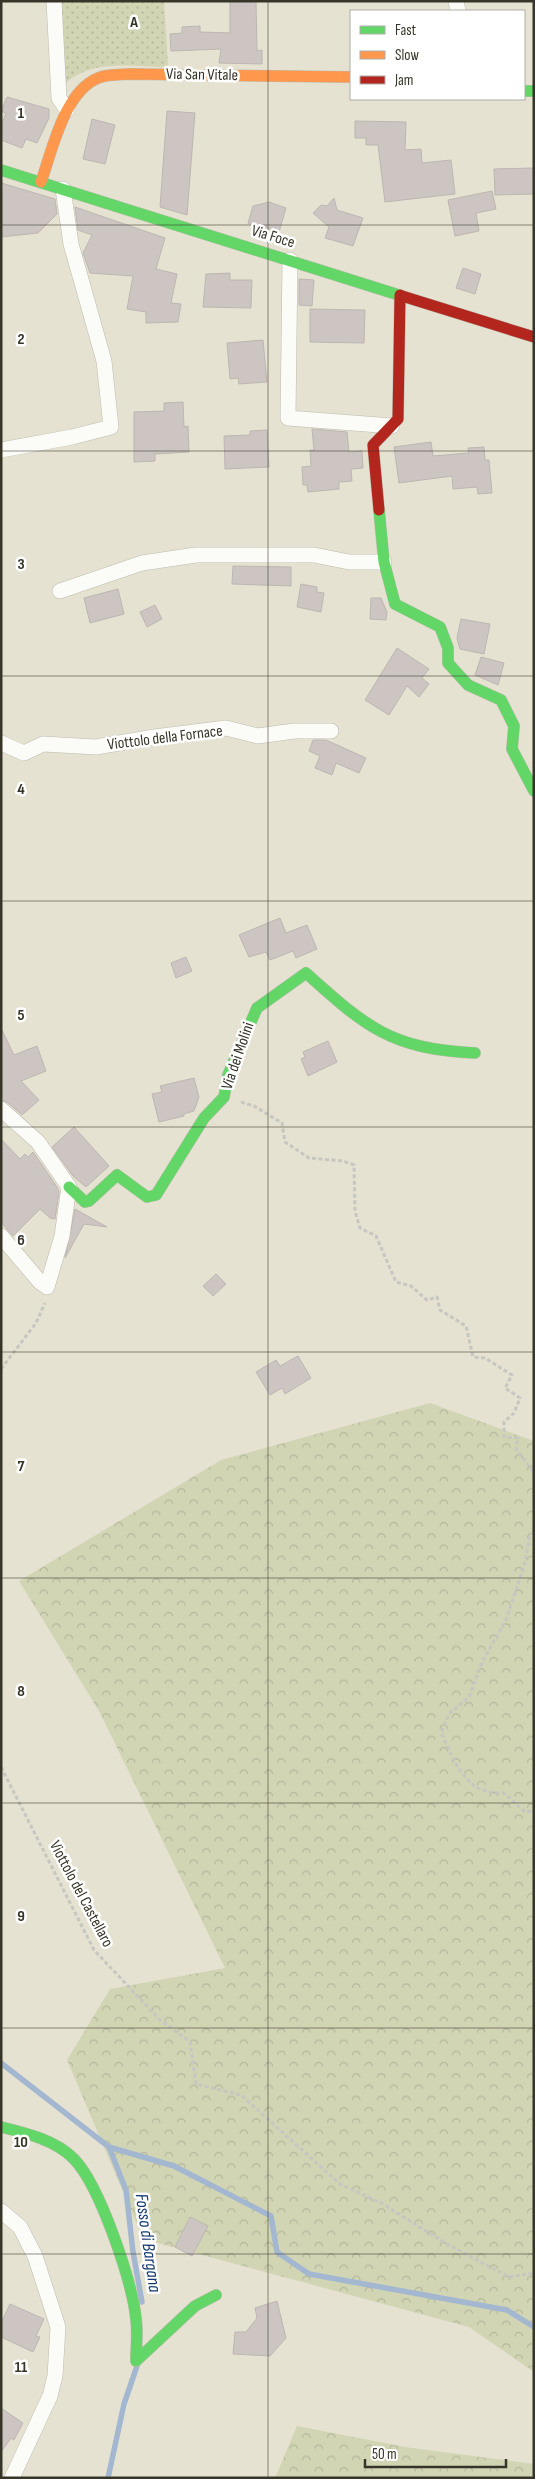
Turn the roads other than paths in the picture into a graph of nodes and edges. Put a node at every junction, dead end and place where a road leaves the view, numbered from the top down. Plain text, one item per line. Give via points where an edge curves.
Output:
1 (54, 1) edge
2 (350, 77) edge
3 (67, 110) junction
4 (1, 170) edge
5 (41, 182) junction
6 (63, 189) junction
7 (290, 260) junction
8 (400, 295) junction
9 (534, 337) edge
10 (392, 426) junction
11 (1, 450) edge
12 (384, 562) junction
13 (60, 591) dead end
14 (331, 731) dead end
15 (1, 743) edge
16 (534, 791) edge
17 (475, 1054) dead end
18 (1, 1109) edge
19 (69, 1187) junction
20 (1, 1236) edge
21 (1, 2127) edge
22 (1, 2211) edge
23 (216, 2295) dead end
24 (12, 2478) edge

1 - 3 street via 59,98
2 - 3 street, Via San Vitale via 129,74 98,78 79,92
3 - 5 street, Via San Vitale
4 - 5 street, Via Foce
5 - 6 street, Via Foce
6 - 7 street, Via Foce
6 - 11 street via 71,244 104,361 112,427
7 - 8 street, Via Foce
7 - 10 street via 288,418
8 - 9 street, Via Foce
8 - 10 street via 398,419
10 - 12 street via 373,445
12 - 13 street via 349,562 314,556 196,556 142,563
12 - 16 street via 395,604 440,627 448,648 448,663 468,686 501,700 514,726 512,750
14 - 15 street, Viottolo della Fornace via 294,731 258,736 226,728 96,747 43,744 24,753
17 - 19 street, Via dei Molini via 445,1052 399,1041 359,1019 306,973 256,1008 228,1075 224,1097 204,1118 154,1197 146,1197 120,1176 113,1178 85,1202
18 - 19 street, Via dei Molini via 38,1142
19 - 20 street via 62,1236 47,1287
21 - 23 street via 55,2146 75,2160 101,2205 121,2264 136,2317 136,2360 195,2306
22 - 24 street via 20,2227 35,2256 58,2327 56,2376 50,2396

